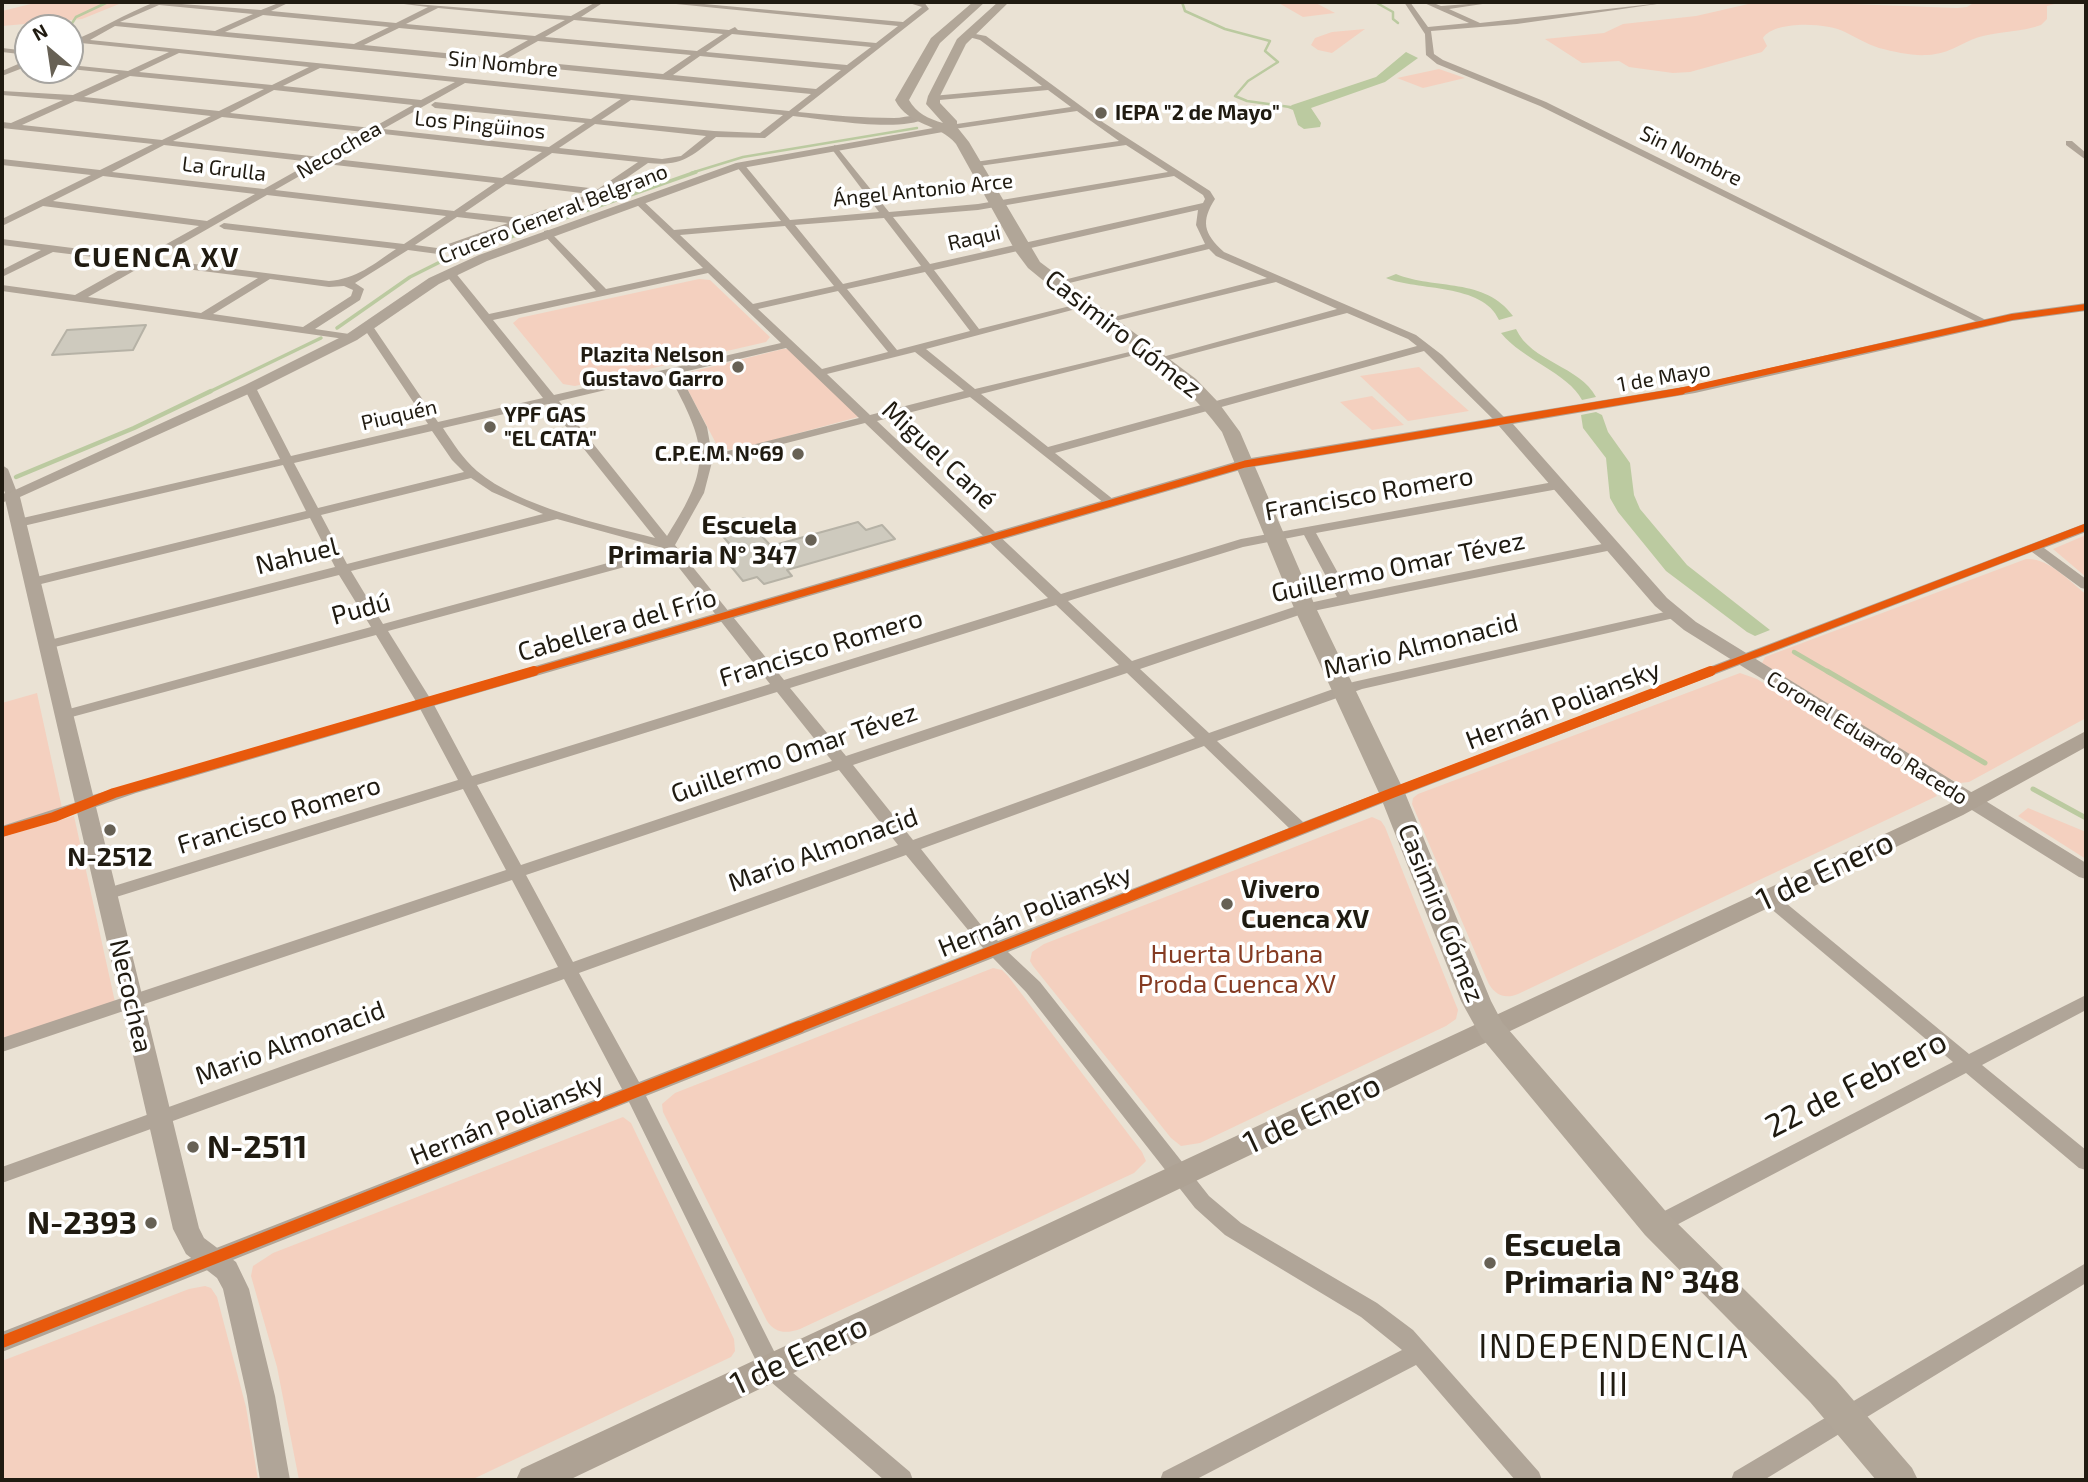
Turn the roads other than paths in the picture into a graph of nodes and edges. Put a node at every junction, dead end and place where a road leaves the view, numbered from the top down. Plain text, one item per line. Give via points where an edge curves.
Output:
1 (159, 2) edge
2 (287, 2) edge
3 (391, 2) edge
4 (601, 2) edge
5 (614, 2) edge
6 (660, 2) edge
7 (776, 2) edge
8 (909, 2) edge
9 (979, 2) edge
10 (1004, 2) edge
11 (1407, 2) edge
12 (1449, 2) edge
13 (1493, 2) edge
14 (1595, 2) edge
15 (1668, 2) edge
16 (1428, 3) edge
17 (441, 4) edge
18 (1441, 8) junction
19 (1613, 9) junction
20 (763, 11) junction
21 (262, 13) junction
22 (572, 18) junction
23 (752, 18) dead end
24 (584, 19) junction
25 (112, 23) junction
26 (905, 23) junction
27 (397, 25) junction
28 (742, 25) dead end
29 (1480, 25) junction
30 (1426, 29) junction
31 (732, 32) junction
32 (215, 33) junction
33 (943, 33) junction
34 (968, 34) junction
35 (536, 38) junction
36 (84, 40) edge
37 (548, 40) junction
38 (84, 41) edge
39 (878, 45) junction
40 (354, 47) junction
41 (180, 51) junction
42 (699, 54) junction
43 (509, 62) junction
44 (498, 64) junction
45 (319, 65) junction
46 (84, 68) edge
47 (850, 68) junction
48 (130, 73) junction
49 (476, 77) junction
50 (665, 77) junction
51 (464, 79) junction
52 (1052, 87) junction
53 (273, 88) junction
54 (2, 91) edge
55 (819, 92) junction
56 (631, 96) junction
57 (73, 98) junction
58 (933, 99) junction
59 (421, 103) junction
60 (435, 105) junction
61 (1080, 108) junction
62 (793, 113) junction
63 (220, 114) junction
64 (922, 118) junction
65 (594, 121) junction
66 (2, 125) edge
67 (13, 126) junction
68 (950, 128) junction
69 (2, 131) edge
70 (373, 131) junction
71 (387, 132) junction
72 (714, 134) junction
73 (1128, 142) junction
74 (163, 143) junction
75 (2086, 143) edge
76 (835, 148) junction
77 (551, 150) junction
78 (2086, 157) edge
79 (321, 160) junction
80 (647, 160) junction
81 (2, 162) edge
82 (335, 162) junction
83 (740, 165) junction
84 (975, 165) junction
85 (102, 173) junction
86 (1177, 173) junction
87 (505, 181) junction
88 (265, 192) junction
89 (602, 192) junction
90 (280, 194) junction
91 (638, 201) junction
92 (42, 203) junction
93 (998, 204) junction
94 (1207, 205) junction
95 (456, 214) junction
96 (886, 215) junction
97 (526, 222) junction
98 (2, 223) edge
99 (786, 223) junction
100 (209, 224) junction
101 (224, 226) junction
102 (548, 233) junction
103 (671, 233) junction
104 (2, 242) edge
105 (1211, 246) junction
106 (1021, 247) junction
107 (52, 248) junction
108 (404, 249) junction
109 (145, 260) junction
110 (160, 262) junction
111 (927, 268) junction
112 (710, 270) junction
113 (450, 273) junction
114 (2, 274) edge
115 (268, 276) junction
116 (1275, 279) junction
117 (346, 283) junction
118 (1057, 284) junction
119 (2, 288) edge
120 (840, 288) junction
121 (604, 293) junction
122 (78, 299) junction
123 (94, 301) junction
124 (1086, 305) junction
125 (2086, 307) edge
126 (750, 308) junction
127 (1348, 309) junction
128 (204, 316) junction
129 (486, 318) junction
130 (1107, 320) junction
131 (1987, 323) junction
132 (368, 327) junction
133 (305, 330) junction
134 (976, 333) junction
135 (352, 337) junction
136 (789, 344) junction
137 (1427, 347) junction
138 (917, 348) junction
139 (1146, 349) junction
140 (895, 354) junction
141 (1161, 359) junction
142 (672, 372) junction
143 (819, 373) junction
144 (250, 388) junction
145 (972, 393) junction
146 (551, 399) junction
147 (1213, 406) junction
148 (868, 419) junction
149 (1503, 422) junction
150 (435, 426) junction
151 (1045, 452) junction
152 (287, 460) junction
153 (706, 460) junction
154 (1245, 464) junction
155 (2, 469) edge
156 (472, 474) junction
157 (1559, 485) junction
158 (7, 497) edge
159 (1109, 503) junction
160 (314, 513) junction
161 (559, 514) junction
162 (19, 523) junction
163 (2086, 527) edge
164 (1308, 530) junction
165 (992, 537) junction
166 (1275, 537) junction
167 (1612, 546) junction
168 (670, 547) junction
169 (2034, 547) junction
170 (343, 570) junction
171 (33, 582) junction
172 (2086, 585) edge
173 (1345, 599) junction
174 (1058, 600) junction
175 (1305, 608) junction
176 (1674, 614) junction
177 (724, 615) junction
178 (379, 629) junction
179 (47, 645) junction
180 (1740, 659) junction
181 (1129, 667) junction
182 (780, 686) junction
183 (1343, 690) junction
184 (425, 703) junction
185 (63, 715) junction
186 (2086, 738) edge
187 (1206, 740) junction
188 (842, 763) junction
189 (468, 783) junction
190 (1392, 793) junction
191 (1970, 802) junction
192 (86, 804) junction
193 (1300, 829) junction
194 (2, 832) edge
195 (909, 847) junction
196 (516, 872) junction
197 (2086, 872) edge
198 (107, 894) junction
199 (1769, 898) junction
200 (995, 949) junction
201 (569, 970) junction
202 (132, 1001) junction
203 (2086, 1002) edge
204 (1492, 1029) junction
205 (2, 1045) edge
206 (1968, 1064) junction
207 (634, 1092) junction
208 (160, 1118) junction
209 (2086, 1162) edge
210 (2, 1175) edge
211 (1181, 1175) junction
212 (1657, 1225) junction
213 (211, 1259) junction
214 (2086, 1272) edge
215 (2, 1342) edge
216 (1420, 1352) junction
217 (771, 1368) junction
218 (1847, 1418) junction
219 (275, 1480) edge
220 (533, 1480) edge
221 (901, 1480) edge
222 (1172, 1480) edge
223 (1530, 1480) edge
224 (1743, 1480) edge
225 (1899, 1480) edge

1 - 21 street, Sin Nombre
1 - 25 street
2 - 21 street
3 - 17 street, Sin Nombre
4 - 22 street, Necochea
5 - 24 street
6 - 20 street
7 - 20 street
8 - 26 street via 926,7
9 - 33 main road
10 - 34 main road
11 - 30 street, Sin Nombre
12 - 16 street
13 - 18 street
14 - 19 street
15 - 19 street
16 - 18 street
17 - 22 street, Sin Nombre
17 - 27 street
18 - 29 street
19 - 29 street
20 - 23 street
20 - 26 street
21 - 27 street, Sin Nombre
21 - 32 street
22 - 24 street, Sin Nombre
22 - 35 street, Necochea
24 - 31 street, Sin Nombre
24 - 37 street
25 - 32 street, Sin Nombre
25 - 36 street
26 - 39 street
27 - 35 street, Sin Nombre
27 - 40 street
28 - 31 street
29 - 30 street
30 - 131 street, Sin Nombre via 1430,55 1440,62 1538,102
31 - 39 street, Sin Nombre
31 - 42 street
32 - 40 street, Sin Nombre
33 - 34 main road
33 - 64 main road via 902,100
34 - 52 street via 982,38
34 - 58 main road
35 - 37 street, Sin Nombre
35 - 44 street, Necochea
37 - 42 street, Sin Nombre
37 - 43 street
38 - 41 street, Sin Nombre
39 - 47 street
40 - 44 street, Sin Nombre
41 - 45 street, Sin Nombre
41 - 48 street
42 - 47 street, Sin Nombre
42 - 50 street
43 - 44 street, Sin Nombre
43 - 50 street, Sin Nombre
44 - 49 street, Necochea
45 - 51 street, Sin Nombre
45 - 53 street
46 - 48 street
47 - 55 street
48 - 53 street
48 - 57 street
49 - 51 street, Sin Nombre
49 - 56 street, Sin Nombre
49 - 60 street, Necochea
50 - 55 street, Sin Nombre
51 - 59 street, Necochea
52 - 58 street
52 - 61 street
53 - 59 street
53 - 63 street
54 - 57 street, Los Pingüinos
55 - 62 street
56 - 62 street, Sin Nombre
56 - 65 street
57 - 63 street, Los Pingüinos
57 - 67 street
58 - 68 main road, Casimiro Gómez via 950,121
59 - 70 street, Necochea
60 - 65 street
60 - 71 street, Necochea
61 - 68 street, Crucero General Belgrano
61 - 73 street
62 - 64 street, Sin Nombre via 877,122
62 - 72 street via 769,133
63 - 70 street, Los Pingüinos
63 - 74 street
64 - 68 main road
65 - 72 street
65 - 77 street
66 - 67 street
67 - 69 street
67 - 74 street
68 - 76 street, Crucero General Belgrano
68 - 84 main road, Casimiro Gómez
70 - 71 street, Los Pingüinos
70 - 79 street, Necochea
71 - 77 street, Los Pingüinos
71 - 82 street, Necochea
72 - 80 street, Los Pingüinos via 684,158
73 - 84 street
73 - 86 street
74 - 79 street
74 - 85 street
75 - 78 street via 2069,143
76 - 83 street, Crucero General Belgrano
76 - 96 street
77 - 80 street, Los Pingüinos
77 - 87 street
79 - 88 street, Necochea
80 - 89 street
81 - 85 street, La Grulla
82 - 87 street
82 - 90 street, Necochea
83 - 91 street, Crucero General Belgrano
83 - 99 street
84 - 93 main road, Casimiro Gómez
85 - 88 street, La Grulla
85 - 92 street
86 - 93 street, Ángel Antonio Arce
86 - 94 street via 1207,193
87 - 89 street
87 - 95 street
88 - 90 street, La Grulla
88 - 100 street, Necochea
89 - 97 street
90 - 95 street, La Grulla
90 - 101 street, Necochea
91 - 102 street, Crucero General Belgrano
91 - 103 street, Miguel Cané
92 - 98 street
92 - 100 street
93 - 96 street, Ángel Antonio Arce
93 - 106 main road, Casimiro Gómez
94 - 105 street via 1200,222
94 - 106 street, Raqui
95 - 97 street, La Grulla
95 - 108 street
96 - 99 street, Ángel Antonio Arce
96 - 111 street
97 - 108 street via 438,251
99 - 103 street, Ángel Antonio Arce
99 - 120 street
100 - 109 street, Necochea
101 - 108 street
101 - 110 street, Necochea
102 - 113 street, Crucero General Belgrano
102 - 121 street
103 - 112 street, Miguel Cané
104 - 107 street
105 - 116 street, Coronel Eduardo Racedo via 1228,259
105 - 118 street
106 - 111 street, Raqui
106 - 118 main road, Casimiro Gómez
107 - 109 street
107 - 114 street
108 - 117 street
109 - 110 street
109 - 122 street, Necochea
110 - 115 street
110 - 123 street, Necochea
111 - 120 street, Raqui
111 - 134 street
112 - 121 street
112 - 126 street, Miguel Cané
113 - 129 street
113 - 132 street, Crucero General Belgrano
115 - 117 street
115 - 128 street
116 - 127 street, Coronel Eduardo Racedo
116 - 130 street
117 - 133 street via 359,289 356,298
118 - 124 main road, Casimiro Gómez
119 - 122 street
120 - 126 street, Raqui
120 - 140 street
121 - 129 street
122 - 123 street
123 - 128 street
124 - 130 main road, Casimiro Gómez
124 - 134 street
125 - 131 street, 1 de Mayo
126 - 136 street, Miguel Cané
127 - 137 street, Coronel Eduardo Racedo
127 - 141 street
128 - 133 street
129 - 146 street
130 - 139 main road, Casimiro Gómez
131 - 149 street, 1 de Mayo via 1718,385
132 - 135 street, Crucero General Belgrano
132 - 150 street
133 - 135 street
134 - 138 street
135 - 144 street, Crucero General Belgrano
136 - 142 street, Piuquén
136 - 143 street, Miguel Cané
137 - 147 street
137 - 149 street, Coronel Eduardo Racedo
138 - 140 street
138 - 145 street
139 - 141 main road, Casimiro Gómez
139 - 145 street
140 - 143 street
141 - 147 main road, Casimiro Gómez
142 - 146 street, Piuquén
142 - 153 street via 703,432
143 - 148 street, Miguel Cané
144 - 152 street
144 - 158 street, Crucero General Belgrano
145 - 148 street
145 - 151 street
146 - 150 street, Piuquén
146 - 168 street
147 - 151 street
147 - 154 main road, Casimiro Gómez
148 - 153 street
148 - 165 street, Miguel Cané
149 - 154 street, 1 de Mayo
149 - 157 street, Coronel Eduardo Racedo
150 - 152 street, Piuquén
150 - 156 street
151 - 159 street
152 - 160 street
152 - 162 street, Piuquén
153 - 168 street via 695,499
154 - 159 street, Cabellera del Frío
154 - 166 main road, Casimiro Gómez
155 - 158 street
156 - 160 street
156 - 161 street
157 - 164 street, Francisco Romero
157 - 167 street, Coronel Eduardo Racedo
158 - 162 street, Necochea
159 - 165 street, Cabellera del Frío
160 - 170 street
160 - 171 street
161 - 168 street
161 - 170 street, Nahuel
162 - 171 street, Necochea
163 - 169 street, Hernán Poliansky
164 - 166 street, Francisco Romero
164 - 173 street
165 - 174 street, Miguel Cané
165 - 177 street, Cabellera del Frío
166 - 174 street, Francisco Romero via 1241,543
166 - 175 main road, Casimiro Gómez
167 - 173 street, Guillermo Omar Tévez
167 - 176 street, Coronel Eduardo Racedo
168 - 177 street
168 - 178 street, Pudú
169 - 172 street
169 - 180 street, Hernán Poliansky
170 - 178 street
170 - 179 street, Nahuel
171 - 179 street, Necochea
173 - 175 street, Guillermo Omar Tévez
174 - 181 street, Miguel Cané
174 - 182 street, Francisco Romero
175 - 181 street, Guillermo Omar Tévez
175 - 183 main road, Casimiro Gómez
176 - 180 street, Coronel Eduardo Racedo
176 - 183 street, Mario Almonacid
177 - 182 street
177 - 184 street, Cabellera del Frío
178 - 184 street
178 - 185 street, Pudú
179 - 185 street, Necochea
180 - 190 street, Hernán Poliansky
180 - 191 street, Coronel Eduardo Racedo
181 - 187 street, Miguel Cané
181 - 188 street, Guillermo Omar Tévez
182 - 188 street
182 - 189 street, Francisco Romero
183 - 187 street, Mario Almonacid
183 - 190 main road, Casimiro Gómez
184 - 189 street
184 - 192 street, Cabellera del Frío
185 - 192 street, Necochea
186 - 191 main road, 1 de Enero
187 - 193 street, Miguel Cané
187 - 195 street, Mario Almonacid
188 - 195 street
188 - 196 street, Guillermo Omar Tévez
189 - 196 street
189 - 198 street, Francisco Romero
190 - 193 street, Hernán Poliansky
190 - 204 main road, Casimiro Gómez via 1476,1001
191 - 197 street, Coronel Eduardo Racedo
191 - 199 main road, 1 de Enero
192 - 194 street, Cabellera del Frío
192 - 198 street, Necochea
193 - 200 street, Hernán Poliansky
195 - 200 street
195 - 201 street, Mario Almonacid
196 - 201 street
196 - 202 street, Guillermo Omar Tévez
198 - 202 street, Necochea
199 - 204 main road, 1 de Enero
199 - 206 street
200 - 207 street, Hernán Poliansky
200 - 211 street via 1032,987
201 - 207 street
201 - 208 street, Mario Almonacid
202 - 205 street, Guillermo Omar Tévez
202 - 208 street, Necochea
203 - 206 street, 22 de Febrero
204 - 211 main road, 1 de Enero
204 - 212 main road, Casimiro Gómez
206 - 209 street
206 - 212 street, 22 de Febrero
207 - 213 street, Hernán Poliansky
207 - 217 street
208 - 210 street, Mario Almonacid
208 - 213 street, Necochea via 189,1238
211 - 216 street via 1214,1215 1387,1321
211 - 217 main road, 1 de Enero
212 - 218 main road, Casimiro Gómez
213 - 215 street, Hernán Poliansky
213 - 219 street, Necochea via 227,1270 236,1289
214 - 218 street
216 - 222 street
216 - 223 street
217 - 220 main road, 1 de Enero
217 - 221 street
218 - 224 street
218 - 225 main road, Casimiro Gómez

